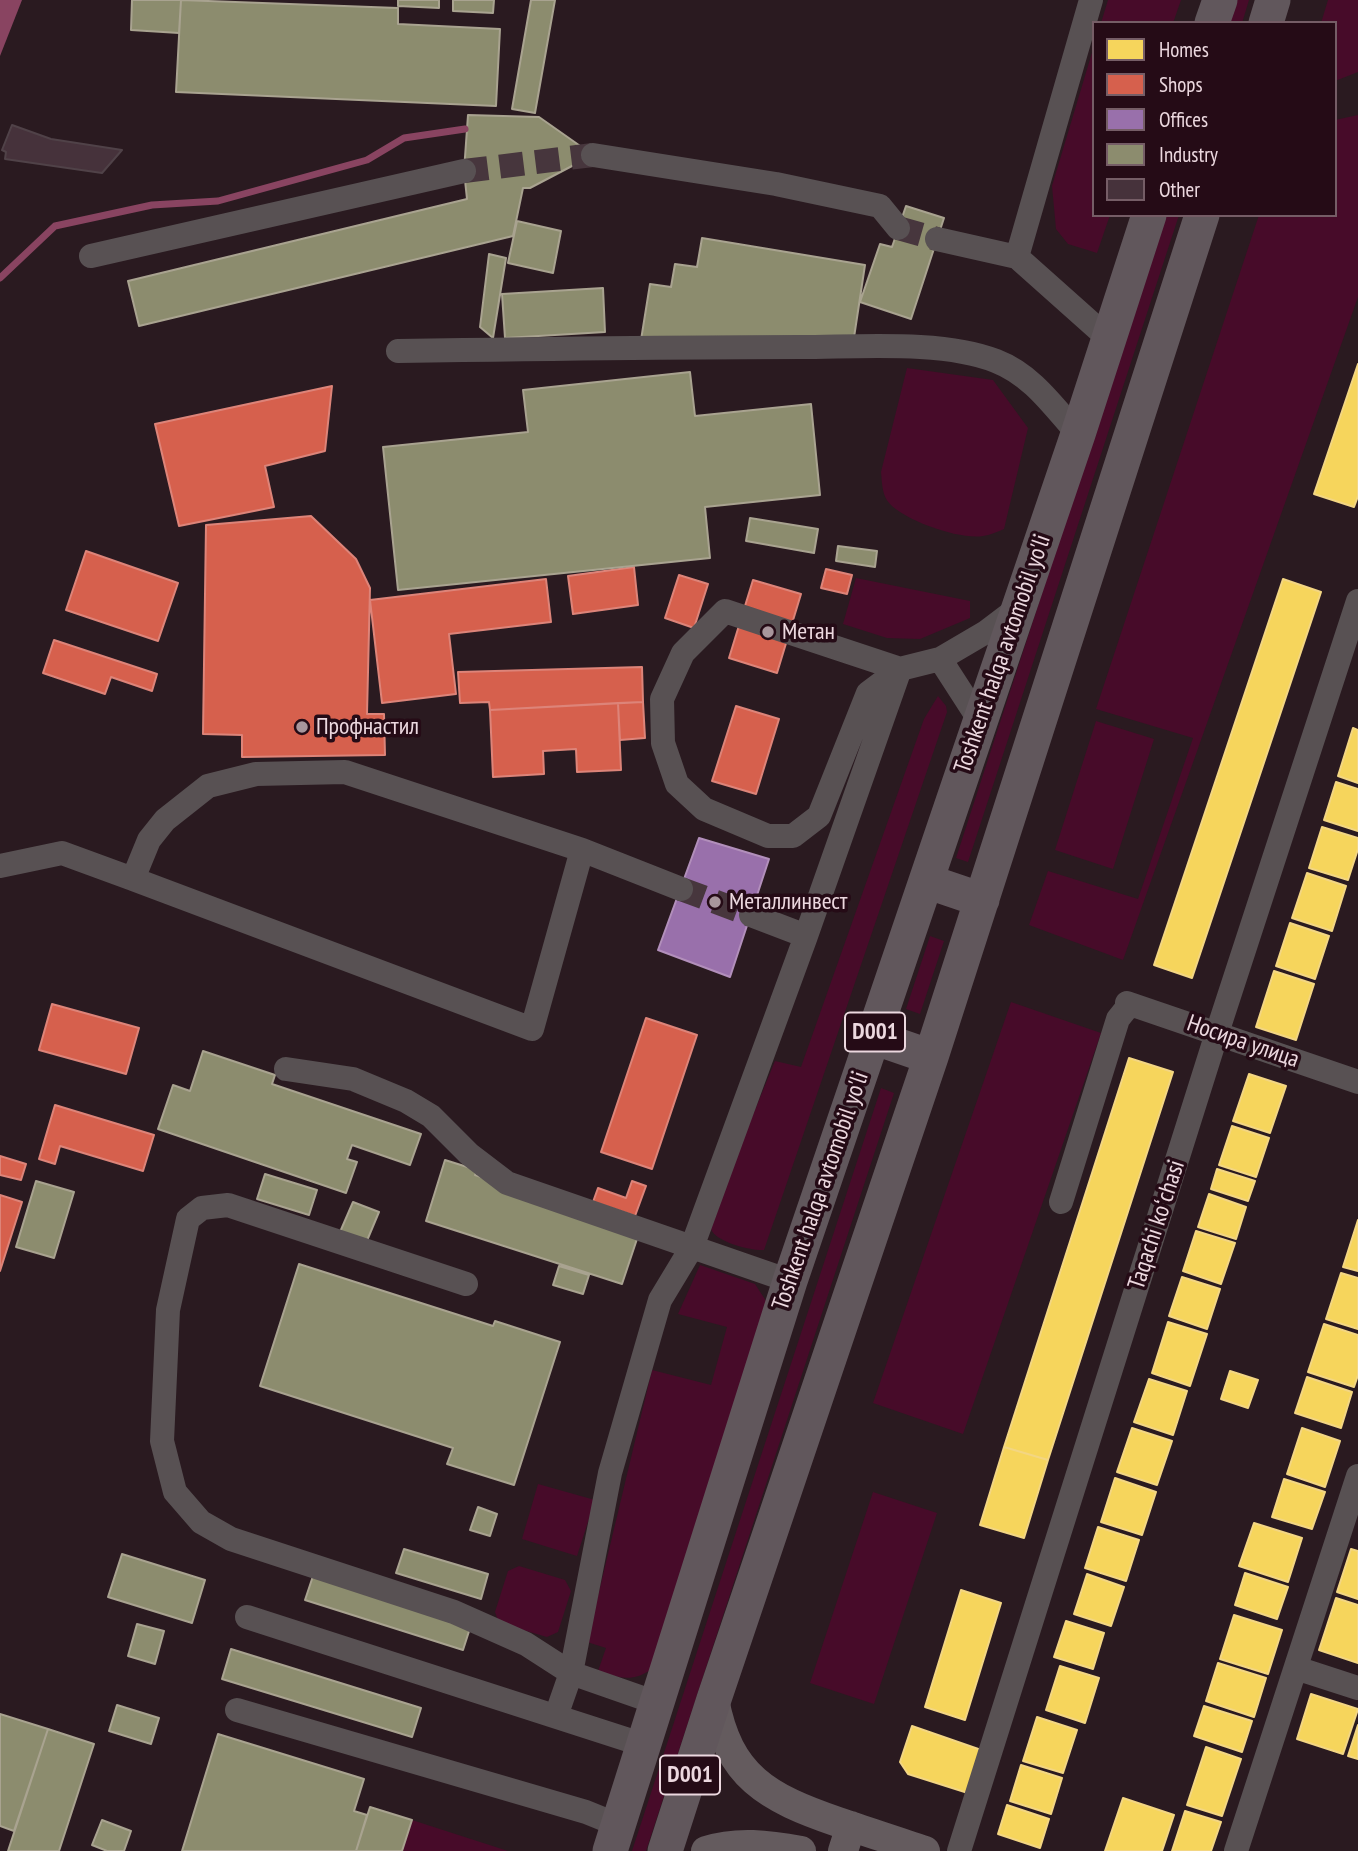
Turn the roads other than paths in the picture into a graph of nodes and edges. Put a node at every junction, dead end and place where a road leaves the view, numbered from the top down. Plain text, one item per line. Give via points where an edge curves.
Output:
1 (1091, 0) edge
2 (1220, 0) edge
3 (1273, 0) edge
4 (1213, 21) edge
5 (1267, 21) edge
6 (593, 155) tunnel mouth
7 (464, 171) tunnel mouth
8 (1148, 217) edge
9 (1201, 217) edge
10 (898, 228) tunnel mouth
11 (937, 239) tunnel mouth
12 (91, 256) dead end
13 (1017, 257) junction
14 (1109, 339) junction
15 (398, 351) dead end
16 (1078, 434) junction
17 (1358, 601) edge
18 (1019, 607) junction
19 (940, 659) junction
20 (900, 669) junction
21 (981, 720) junction
22 (582, 850) junction
23 (0, 866) edge
24 (133, 879) junction
25 (926, 880) junction
26 (681, 889) tunnel mouth
27 (982, 900) junction
28 (751, 915) tunnel mouth
29 (806, 936) junction
30 (1217, 1033) junction
31 (873, 1037) junction
32 (931, 1057) junction
33 (286, 1069) dead end
34 (1358, 1082) edge
35 (1061, 1202) dead end
36 (692, 1247) junction
37 (790, 1281) junction
38 (466, 1284) dead end
39 (1358, 1476) edge
40 (247, 1616) dead end
41 (1296, 1668) junction
42 (571, 1673) junction
43 (1358, 1688) edge
44 (714, 1699) junction
45 (657, 1703) junction
46 (237, 1710) dead end
47 (556, 1716) junction
48 (644, 1745) junction
49 (614, 1838) edge
50 (847, 1839) edge
51 (666, 1851) edge
52 (706, 1851) edge
53 (801, 1851) edge
54 (925, 1851) edge
55 (959, 1851) edge
56 (1236, 1851) edge

1 - 13 street
2 - 4 highway
3 - 5 highway
6 - 10 street via 880,206
7 - 12 street
8 - 14 highway, Toshkent halqa avtomobil yo'li / D001
9 - 27 highway, D001
11 - 13 street
13 - 14 street
14 - 16 highway, Toshkent halqa avtomobil yo'li / D001
15 - 16 street via 598,347 956,350 997,361 1034,383
16 - 18 highway, Toshkent halqa avtomobil yo'li / D001
17 - 30 street, Taqachi koʻchasi
18 - 19 street
18 - 21 highway, Toshkent halqa avtomobil yo'li / D001
19 - 20 street
19 - 21 street
20 - 20 street via 868,693 819,816 793,836 768,836 704,809 677,784 663,743 662,699 682,653 725,611
20 - 29 street
21 - 25 highway, Toshkent halqa avtomobil yo'li / D001
22 - 24 street via 345,772 256,774 208,786 165,820 149,840
22 - 24 street via 532,1029
22 - 26 street
23 - 24 street via 62,853
25 - 27 highway
25 - 31 highway, Toshkent halqa avtomobil yo'li / D001
27 - 32 highway, D001
28 - 29 street
29 - 36 street
30 - 34 street, Носира улица
30 - 35 street, Носира улица via 1128,1003 1118,1019
30 - 55 street, Taqachi koʻchasi
31 - 32 highway
31 - 37 highway, Toshkent halqa avtomobil yo'li / D001
32 - 44 highway, D001
33 - 36 street via 353,1079 397,1097 431,1116 507,1183
36 - 37 street
36 - 42 street via 660,1300 610,1472
37 - 45 highway, Toshkent halqa avtomobil yo'li / D001
38 - 42 street via 229,1205 202,1208 188,1219 168,1310 162,1441 176,1492 201,1522 231,1539 454,1612 526,1644
39 - 41 street
40 - 47 street
41 - 43 street
41 - 56 street
42 - 45 street
42 - 47 street
44 - 50 main road via 726,1744 747,1774 777,1798
44 - 51 highway, D001
45 - 48 highway, Toshkent halqa avtomobil yo'li / D001
46 - 49 street via 586,1812
47 - 48 street
48 - 49 highway, Toshkent halqa avtomobil yo'li / D001
50 - 54 main road
52 - 53 main road via 733,1844

